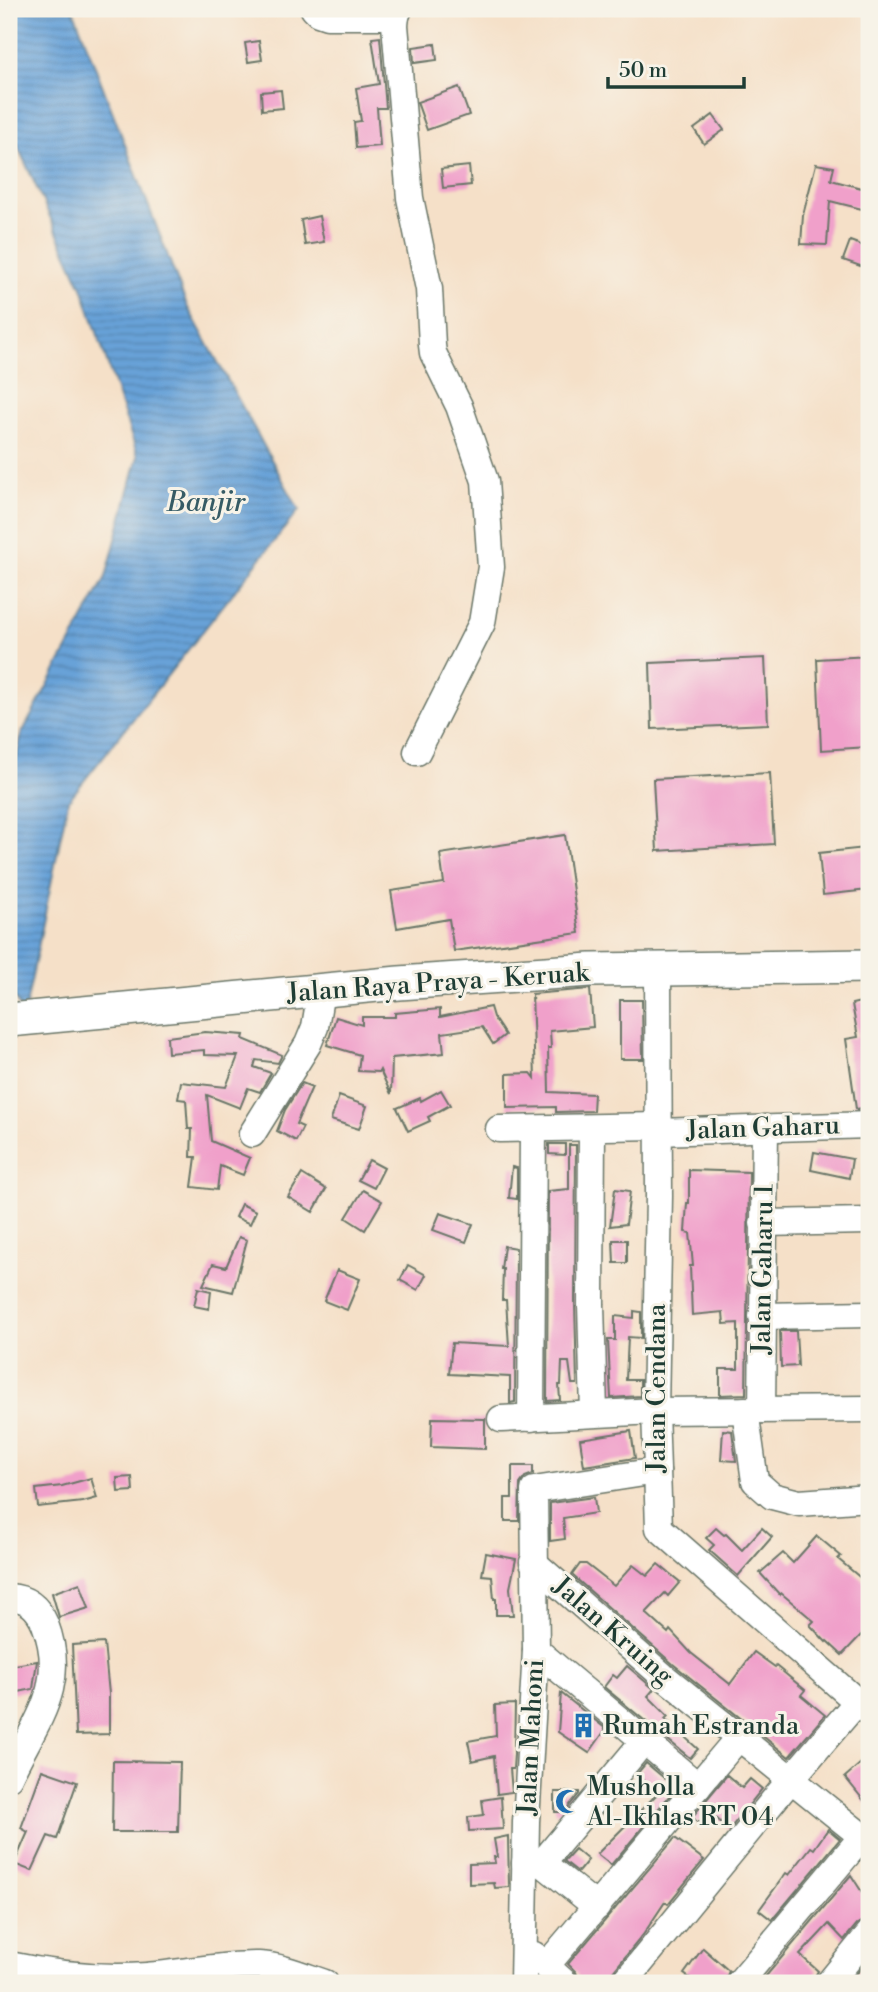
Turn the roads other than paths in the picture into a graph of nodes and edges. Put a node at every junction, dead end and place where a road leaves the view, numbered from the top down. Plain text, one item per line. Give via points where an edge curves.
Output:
1 (314, 9) edge
2 (398, 12) edge
3 (417, 752) dead end
4 (869, 966) edge
5 (658, 969) junction
6 (321, 991) junction
7 (9, 1020) edge
8 (869, 1125) edge
9 (592, 1128) junction
10 (765, 1128) junction
11 (499, 1129) dead end
12 (533, 1129) junction
13 (658, 1129) junction
14 (252, 1133) dead end
15 (869, 1221) edge
16 (763, 1223) junction
17 (869, 1314) edge
18 (762, 1316) junction
19 (869, 1409) edge
20 (754, 1410) junction
21 (654, 1411) junction
22 (594, 1413) junction
23 (531, 1418) junction
24 (501, 1419) dead end
25 (657, 1471) junction
26 (869, 1498) edge
27 (533, 1562) junction
28 (9, 1597) edge
29 (536, 1650) junction
30 (865, 1710) edge
31 (739, 1737) junction
32 (643, 1742) junction
33 (9, 1777) edge
34 (798, 1784) junction
35 (698, 1786) junction
36 (865, 1839) edge
37 (533, 1863) junction
38 (597, 1907) junction
39 (525, 1946) junction
40 (865, 1949) edge
41 (9, 1965) edge
42 (556, 1975) edge
43 (326, 1983) edge
44 (523, 1983) edge
45 (624, 1983) edge
46 (647, 1983) edge
47 (739, 1983) edge
48 (830, 1983) edge

1 - 2 street via 327,16
2 - 3 street via 410,198 429,289 433,353 459,406 485,481 491,567 482,623
4 - 5 main road, Jalan Raya Praya - Keruak
5 - 6 main road, Jalan Raya Praya - Keruak
5 - 13 street, Jalan Cendana
6 - 7 main road, Jalan Raya Praya - Keruak
6 - 14 street via 309,1044
8 - 10 street, Jalan Gaharu
9 - 12 street, Jalan Gaharu
9 - 13 street, Jalan Gaharu
9 - 22 street
10 - 13 street, Jalan Gaharu
10 - 16 street, Jalan Gaharu 1
11 - 12 street, Jalan Gaharu
12 - 23 street
13 - 21 street, Jalan Cendana
15 - 16 street
16 - 18 street, Jalan Gaharu 1
17 - 18 street
18 - 20 street, Jalan Gaharu 1
19 - 20 street
20 - 21 street
20 - 26 street, Jalan Gaharu 1 via 755,1481 772,1496 799,1503
21 - 22 street
21 - 25 street, Jalan Cendana
22 - 23 street
23 - 24 street
25 - 27 street, Jalan Mahoni via 534,1490
25 - 30 street, Jalan Cendana via 659,1528
27 - 29 street, Jalan Mahoni
27 - 31 street, Jalan Kruing
28 - 33 street via 23,1599 38,1609 54,1666 47,1703
29 - 32 street
29 - 37 street, Jalan Mahoni
30 - 34 street
31 - 34 street, Jalan Kruing
31 - 35 street
32 - 35 street
32 - 37 street
34 - 36 street, Jalan Kruing
34 - 45 street
34 - 46 street
35 - 38 street
36 - 47 street
37 - 38 street
37 - 39 street, Jalan Mahoni
38 - 42 street
39 - 42 street
39 - 44 street, Jalan Mahoni
40 - 48 street
41 - 43 street via 103,1977 258,1965

